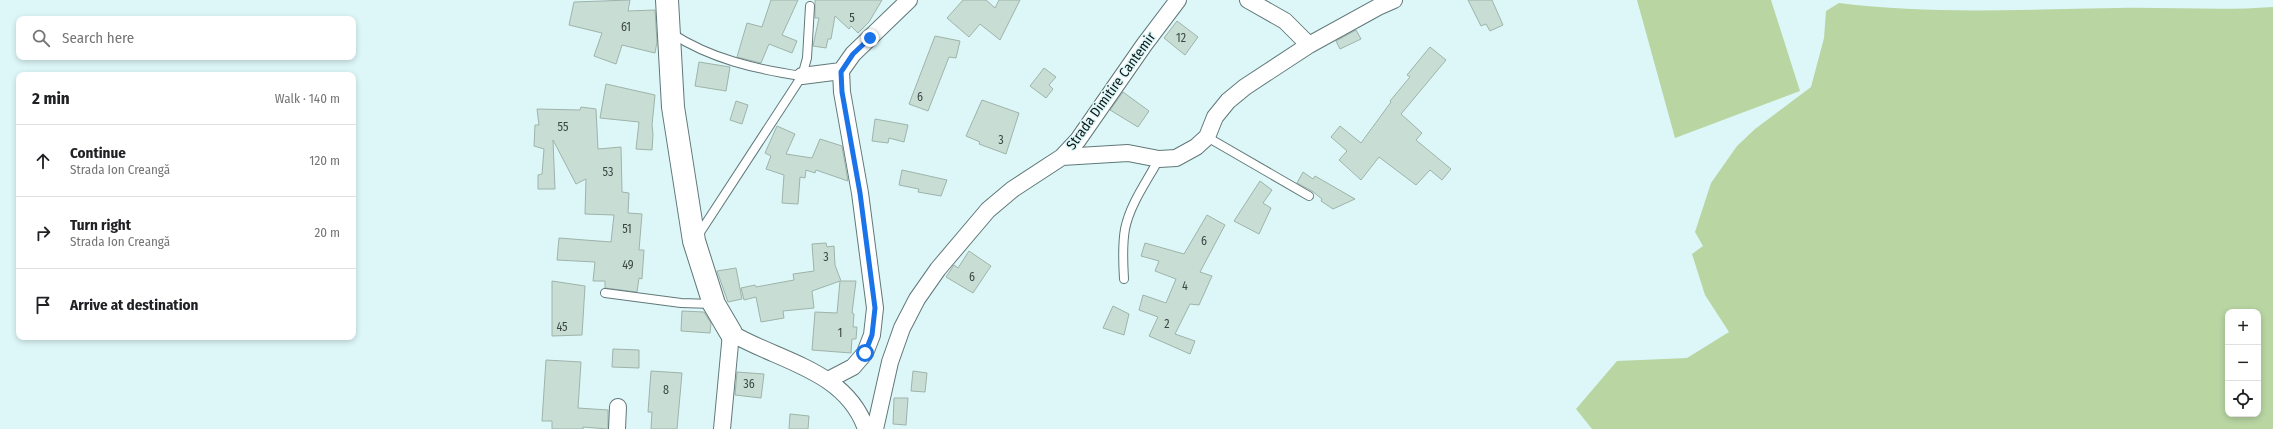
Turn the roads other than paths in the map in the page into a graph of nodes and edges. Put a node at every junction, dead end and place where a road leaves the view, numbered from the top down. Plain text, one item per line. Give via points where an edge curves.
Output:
1 (667, 0) edge
2 (909, 0) edge
3 (1178, 0) edge
4 (1248, 0) edge
5 (1394, 0) edge
6 (810, 6) dead end
7 (669, 31) junction
8 (1309, 45) junction
9 (841, 72) junction
10 (802, 76) junction
11 (1207, 137) junction
12 (1062, 157) junction
13 (1159, 159) junction
14 (1309, 196) dead end
15 (694, 241) junction
16 (1124, 279) dead end
17 (605, 293) dead end
18 (714, 304) junction
19 (731, 333) junction
20 (828, 380) junction
21 (618, 407) dead end
22 (617, 429) edge
23 (722, 429) edge
24 (866, 429) edge
25 (875, 429) edge

1 - 7 street
2 - 9 street via 853,54
3 - 12 street, Strada Dimitire Cantemir via 1144,44 1078,140
4 - 8 street via 1285,21
5 - 8 street
6 - 10 lane via 807,58
7 - 10 lane via 694,47 730,61 765,71
7 - 15 street via 673,107
8 - 11 street via 1269,70 1228,101 1214,117
9 - 10 street
9 - 20 street via 875,308 872,335 865,353 853,367
10 - 15 lane
11 - 13 street via 1196,147 1176,158
11 - 14 lane
12 - 13 street via 1128,153
12 - 25 street, Strada Dimitire Cantemir via 1013,189 988,210 938,269 917,299 902,328 890,362
13 - 16 lane via 1135,202 1125,229
15 - 18 street
17 - 18 lane via 681,303
18 - 19 street
19 - 20 street via 760,349 810,368
19 - 23 street
20 - 24 street via 856,410
21 - 22 street

